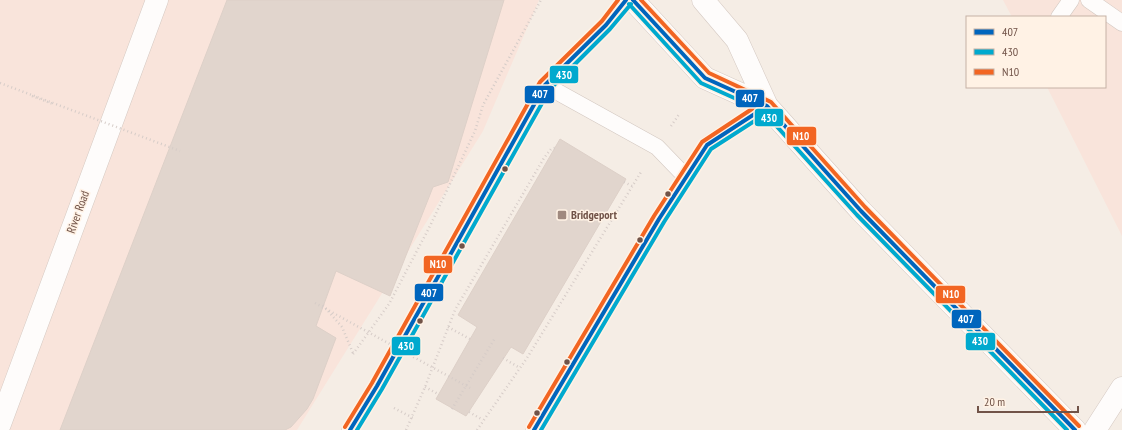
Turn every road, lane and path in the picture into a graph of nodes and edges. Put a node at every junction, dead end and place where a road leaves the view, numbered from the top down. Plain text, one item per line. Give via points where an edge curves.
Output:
1 (156, 0) edge
2 (541, 0) edge
3 (626, 0) edge
4 (633, 0) edge
5 (703, 0) edge
6 (1071, 0) edge
7 (1089, 0) edge
8 (1059, 16) edge
9 (1122, 23) edge
10 (0, 83) edge
11 (545, 85) junction
12 (32, 96) dead end
13 (53, 104) dead end
14 (767, 106) junction
15 (680, 113) dead end
16 (668, 131) dead end
17 (555, 148) dead end
18 (180, 152) dead end
19 (641, 172) dead end
20 (685, 176) junction
21 (624, 182) dead end
22 (632, 186) junction
23 (315, 303) dead end
24 (323, 305) dead end
25 (448, 326) junction
26 (495, 338) dead end
27 (470, 339) dead end
28 (504, 358) dead end
29 (520, 368) junction
30 (466, 386) junction
31 (425, 387) junction
32 (470, 388) dead end
33 (1122, 388) edge
34 (438, 394) dead end
35 (392, 407) dead end
36 (452, 409) dead end
37 (469, 412) dead end
38 (413, 418) junction
39 (483, 420) junction
40 (0, 424) edge
41 (350, 430) edge
42 (406, 430) edge
43 (477, 430) edge
44 (534, 430) edge
45 (1075, 430) edge
46 (1095, 430) edge

1 - 40 street, River Road
2 - 24 path via 482,104 475,131 423,240 389,304 353,354 342,326
3 - 11 lane via 606,25
4 - 14 street via 706,78
5 - 14 street via 737,40
6 - 8 lane
7 - 9 lane
10 - 18 path, bridge
11 - 20 lane via 657,147
11 - 41 lane
12 - 13 path
14 - 20 lane via 707,145
14 - 45 street via 860,211
15 - 16 path
17 - 25 path via 544,158
19 - 22 path
20 - 44 lane
21 - 22 path
22 - 29 path
23 - 30 path, bridge
25 - 27 path
25 - 31 path
26 - 30 path, bridge
28 - 29 path
29 - 39 path
30 - 32 path, bridge
30 - 36 path, bridge
31 - 34 path
31 - 38 path
33 - 46 street
35 - 38 path
37 - 39 path
38 - 42 path
39 - 43 path

